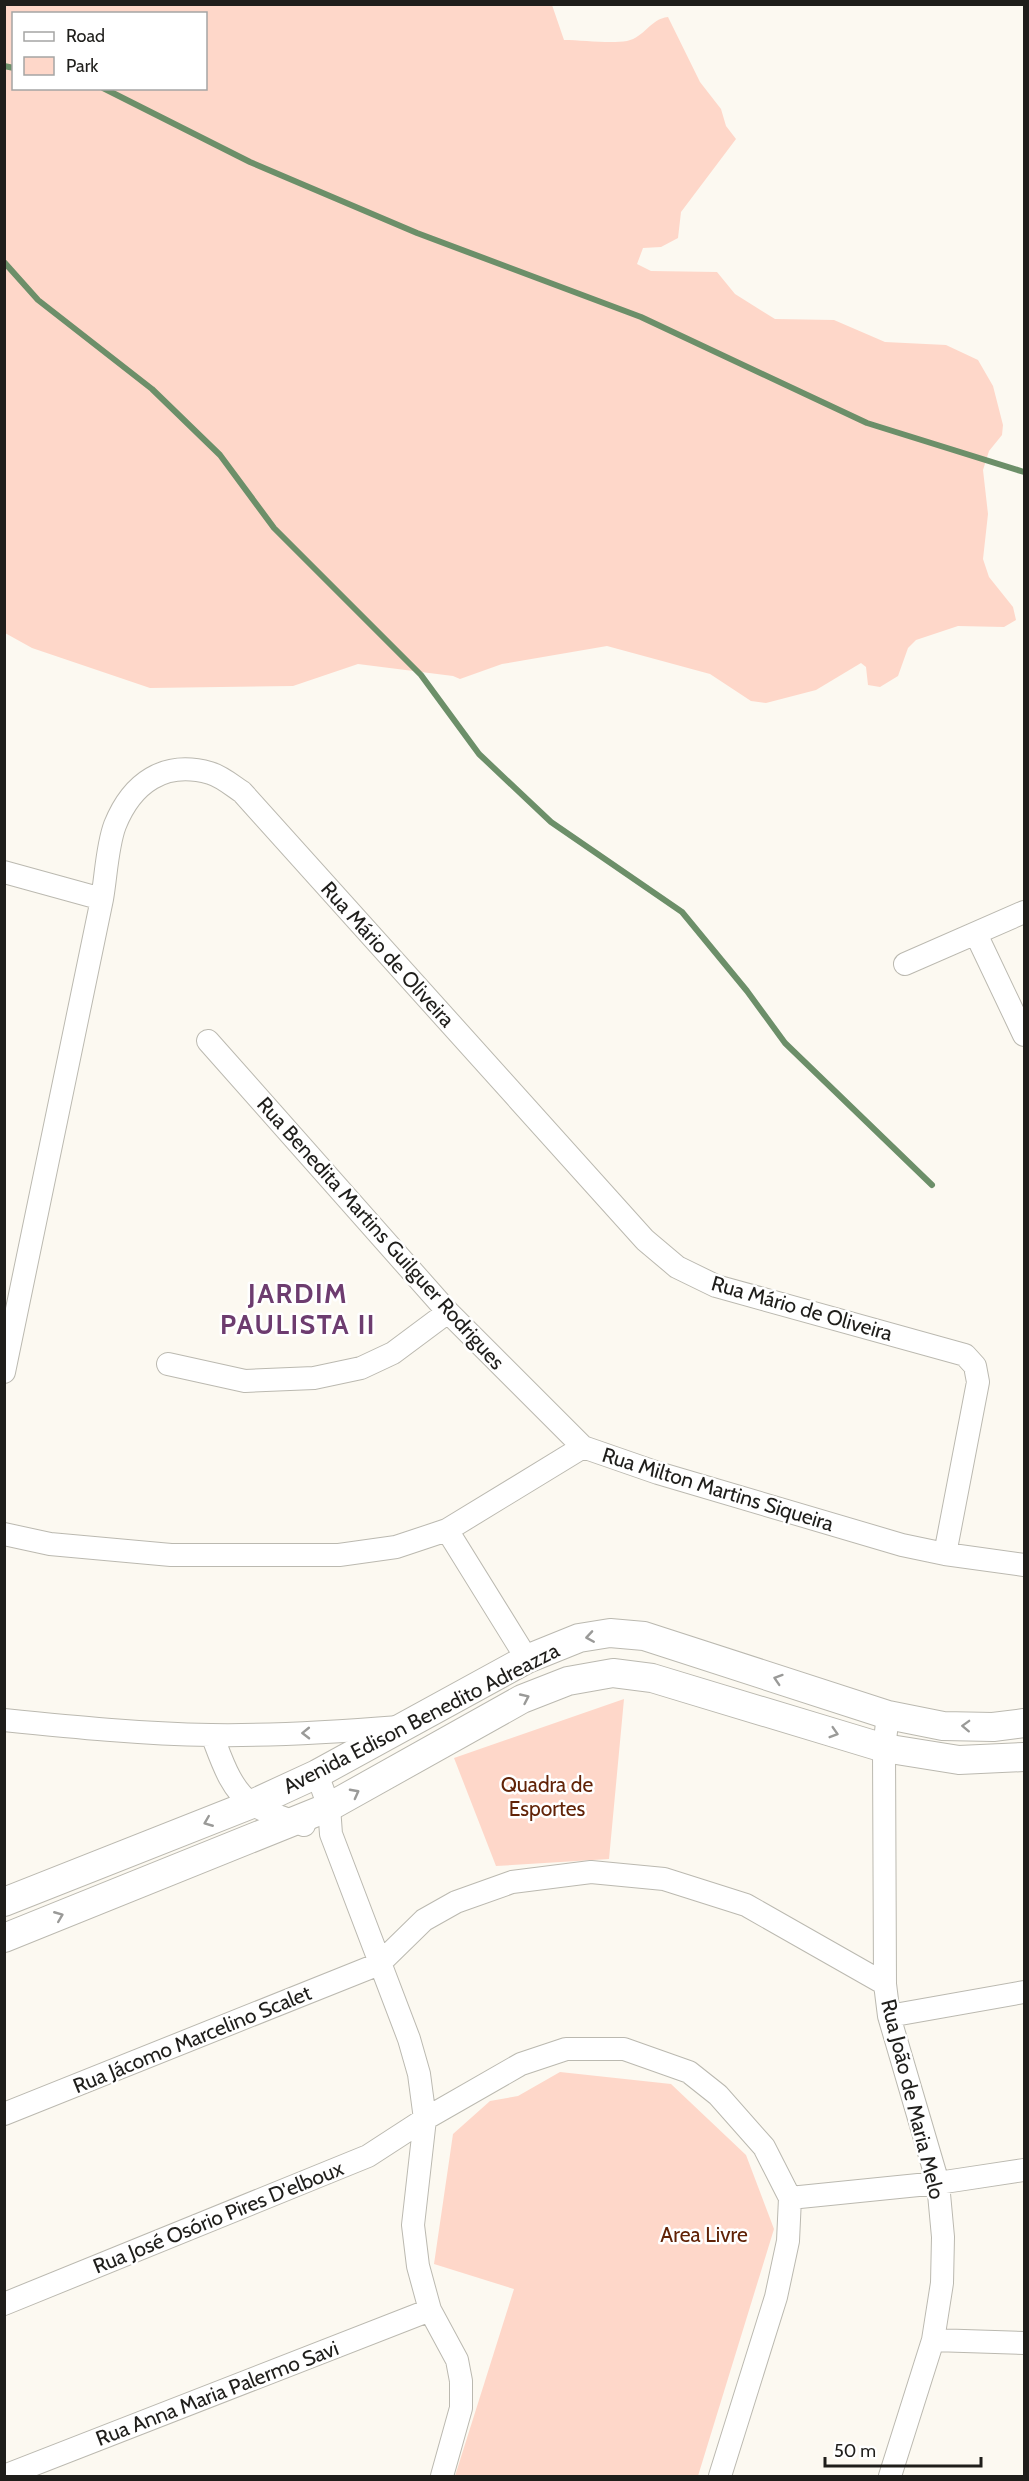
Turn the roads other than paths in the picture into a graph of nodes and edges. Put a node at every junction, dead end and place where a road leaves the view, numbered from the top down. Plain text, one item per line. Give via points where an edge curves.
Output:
1 (4, 872) edge
2 (102, 899) junction
3 (1024, 912) edge
4 (976, 934) junction
5 (905, 964) dead end
6 (1024, 1035) edge
7 (207, 1041) dead end
8 (448, 1312) junction
9 (168, 1364) dead end
10 (4, 1372) edge
11 (584, 1447) junction
12 (447, 1530) junction
13 (4, 1534) edge
14 (945, 1554) junction
15 (1024, 1565) edge
16 (527, 1659) junction
17 (888, 1714) junction
18 (4, 1720) edge
19 (1024, 1723) edge
20 (406, 1726) junction
21 (212, 1735) junction
22 (884, 1748) junction
23 (1024, 1758) edge
24 (317, 1774) junction
25 (252, 1804) junction
26 (330, 1821) junction
27 (296, 1822) junction
28 (4, 1902) edge
29 (4, 1938) edge
30 (379, 1964) junction
31 (885, 1984) junction
32 (1024, 1992) edge
33 (889, 2016) junction
34 (4, 2114) edge
35 (426, 2119) junction
36 (1024, 2170) edge
37 (938, 2183) junction
38 (790, 2198) junction
39 (4, 2304) edge
40 (430, 2310) junction
41 (933, 2340) junction
42 (1024, 2343) edge
43 (4, 2476) edge
44 (442, 2476) edge
45 (720, 2476) edge
46 (890, 2476) edge

1 - 2 street
2 - 10 street, Rua Mário de Oliveira
2 - 14 street, Rua Mário de Oliveira via 115,826 129,798 149,777 177,770 211,773 242,792 645,1240 677,1267 716,1286 965,1355 975,1366 978,1382
3 - 4 street
4 - 5 street
4 - 6 street
7 - 8 street, Rua Benedita Martins Guilguer Rodrigues
8 - 9 street via 393,1353 361,1368 314,1378 245,1381
8 - 11 street, Rua Benedita Martins Guilguer Rodrigues
11 - 12 street, Rua Milton Martins Siqueira
11 - 14 street, Rua Milton Martins Siqueira via 658,1473 902,1545
12 - 13 street, Rua Milton Martins Siqueira via 396,1547 339,1555 171,1556 50,1544
12 - 16 street
14 - 15 street, Rua Milton Martins Siqueira
17 -> 16 street, Avenida Edison Benedito Adreazza via 644,1636 610,1633 579,1638
16 - 20 street, Avenida Edison Benedito Adreazza
19 -> 17 street, Avenida Edison Benedito Adreazza via 943,1726
17 - 22 street
18 - 21 street
20 -> 21 street
20 - 24 street, Avenida Edison Benedito Adreazza
21 - 25 street via 236,1787
22 - 23 street, Avenida Edison Benedito Adreazza via 959,1760
26 -> 22 street, Avenida Edison Benedito Adreazza via 522,1699 568,1680 613,1673 652,1678
22 - 31 street
24 - 25 street, Avenida Edison Benedito Adreazza
24 - 26 street
25 - 27 street
25 -> 28 street, Avenida Edison Benedito Adreazza
26 - 27 street, Avenida Edison Benedito Adreazza
26 - 30 street
29 -> 27 street, Avenida Edison Benedito Adreazza
30 - 31 street, Rua João de Maria Melo via 424,1920 456,1902 512,1882 591,1872 664,1879 746,1905
30 - 34 street, Rua Jácomo Marcelino Scalet
30 - 35 street via 409,2039
31 - 33 street, Rua João de Maria Melo
32 - 33 street
33 - 37 street, Rua João de Maria Melo
35 - 38 street, Rua José Osório Pires D'elboux via 521,2064 566,2049 624,2049 689,2072 718,2095 764,2147
35 - 39 street, Rua José Osório Pires D'elboux via 368,2156
35 - 40 street via 413,2225 418,2266
36 - 37 street
37 - 38 street
37 - 41 street, Rua João de Maria Melo via 942,2272
38 - 45 street via 788,2241 776,2297
40 - 43 street, Rua Anna Maria Palermo Savi
40 - 44 street via 457,2360 461,2381 461,2408
41 - 42 street
41 - 46 street, Rua João de Maria Melo

